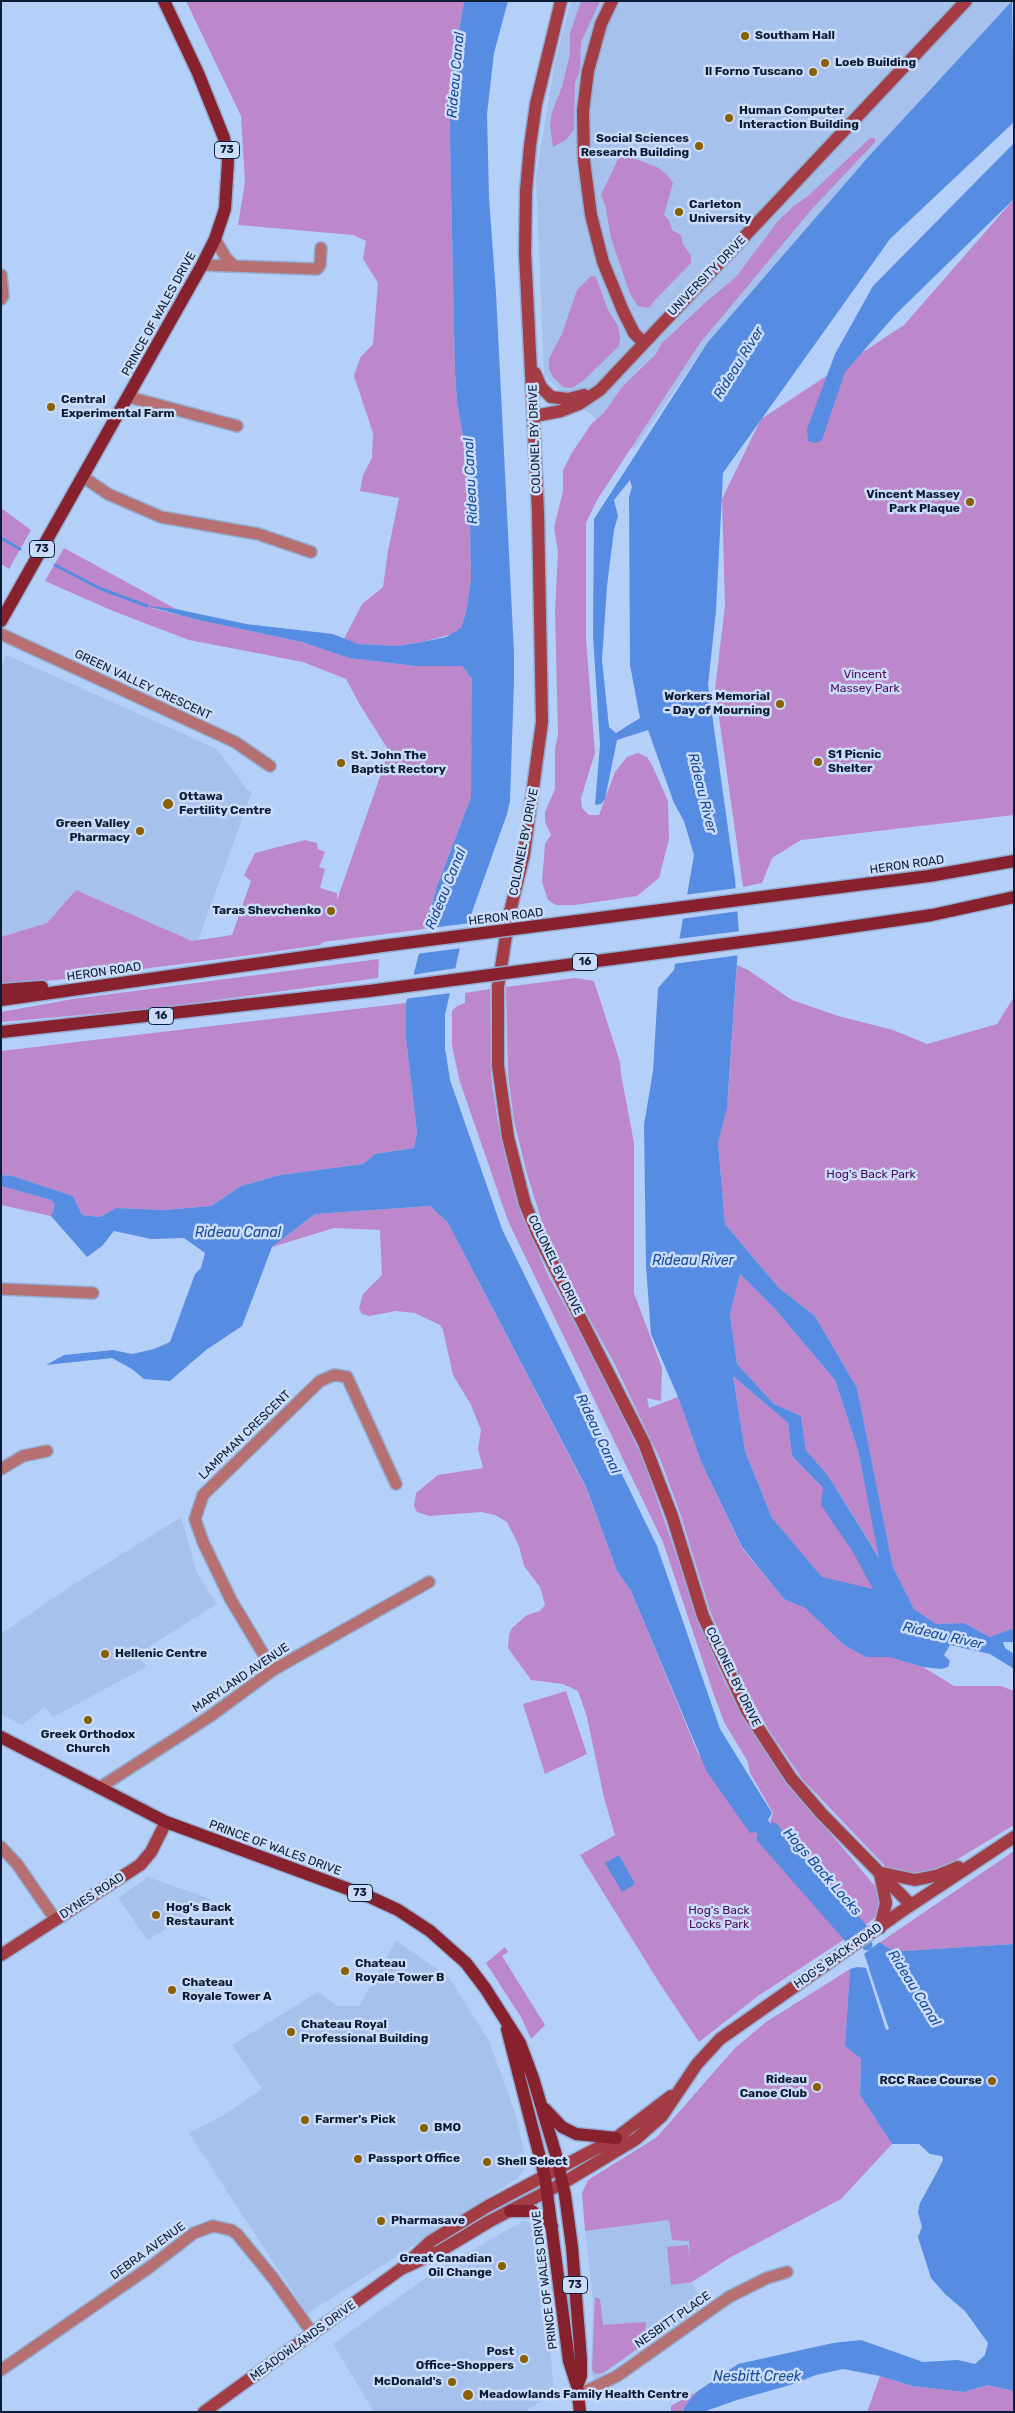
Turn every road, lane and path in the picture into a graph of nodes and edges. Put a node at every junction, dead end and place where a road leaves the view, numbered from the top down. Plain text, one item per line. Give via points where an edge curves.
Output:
1 (164, 1) edge
2 (561, 1) edge
3 (612, 1) edge
4 (966, 1) edge
5 (215, 239) junction
6 (321, 248) dead end
7 (202, 266) junction
8 (234, 266) junction
9 (1, 275) edge
10 (1, 299) edge
11 (643, 342) junction
12 (531, 353) junction
13 (608, 381) junction
14 (129, 397) junction
15 (535, 416) junction
16 (237, 426) dead end
17 (83, 476) junction
18 (311, 552) dead end
19 (1, 621) edge
20 (1, 634) edge
21 (270, 766) dead end
22 (1014, 861) edge
23 (1014, 897) edge
24 (107, 985) junction
25 (1, 990) edge
26 (1, 1000) edge
27 (1, 1032) edge
28 (1, 1289) edge
29 (92, 1293) dead end
30 (47, 1451) dead end
31 (1, 1469) edge
32 (396, 1484) dead end
33 (429, 1582) dead end
34 (273, 1670) junction
35 (1, 1737) edge
36 (99, 1788) junction
37 (166, 1822) junction
38 (1014, 1837) edge
39 (1, 1847) edge
40 (992, 1851) junction
41 (879, 1873) junction
42 (912, 1905) junction
43 (55, 1919) junction
44 (880, 1928) junction
45 (1, 1955) edge
46 (506, 2024) junction
47 (678, 2092) junction
48 (540, 2100) junction
49 (616, 2138) junction
50 (560, 2169) junction
51 (545, 2176) junction
52 (563, 2183) junction
53 (548, 2192) junction
54 (510, 2211) junction
55 (552, 2226) junction
56 (401, 2269) junction
57 (787, 2272) dead end
58 (313, 2334) junction
59 (1, 2370) edge
60 (578, 2391) junction
61 (204, 2412) edge
62 (580, 2412) edge

1 - 5 main road, PRINCE OF WALES DRIVE / 73 via 198,73 227,149 225,209
2 - 12 main road, COLONEL BY DRIVE via 541,82 527,170 525,253
3 - 11 main road via 601,24 588,71 583,111 584,161 591,215 603,262 623,312
4 - 11 main road, UNIVERSITY DRIVE
5 - 7 main road, PRINCE OF WALES DRIVE / 73
5 - 8 street
6 - 8 street via 317,269
7 - 8 street
7 - 14 main road, PRINCE OF WALES DRIVE / 73
9 - 10 street
11 - 13 main road, UNIVERSITY DRIVE
12 - 13 main road via 541,387 556,398 575,398
12 - 15 main road, COLONEL BY DRIVE
13 - 15 main road, UNIVERSITY DRIVE via 579,404
14 - 16 street
14 - 17 main road, PRINCE OF WALES DRIVE / 73
15 - 41 main road, COLONEL BY DRIVE via 542,722 524,854 504,943 497,998 498,1066 508,1138 525,1204 644,1443 672,1516 703,1616 748,1711 791,1778
17 - 18 street via 108,494 161,517 258,534
17 - 19 main road, PRINCE OF WALES DRIVE / 73
20 - 21 street, GREEN VALLEY CRESCENT via 235,742
22 - 24 main road, HERON ROAD, bridge via 929,876 382,946
23 - 27 main road, 16, bridge via 938,914 802,934 369,991
24 - 25 main road
24 - 26 main road, HERON ROAD
28 - 29 street
30 - 31 street via 22,1456
32 - 34 street, LAMPMAN CRESCENT via 347,1377 334,1375 320,1381 203,1495 195,1519 203,1542 231,1600
33 - 34 street, MARYLAND AVENUE
34 - 36 street, MARYLAND AVENUE
35 - 36 main road, PRINCE OF WALES DRIVE / 73
36 - 37 main road, PRINCE OF WALES DRIVE / 73
37 - 43 main road, DYNES ROAD via 151,1852 140,1865
37 - 46 main road, PRINCE OF WALES DRIVE / 73 via 370,1897 403,1913 466,1964
38 - 40 main road, HOG'S BACK ROAD
39 - 43 street via 17,1864
40 - 41 main road via 939,1875 918,1880
40 - 42 main road, HOG'S BACK ROAD
41 - 42 main road, COLONEL BY DRIVE
41 - 44 main road via 886,1899
42 - 44 main road, HOG'S BACK ROAD
43 - 45 main road, DYNES ROAD
44 - 47 main road, HOG'S BACK ROAD via 720,2040 703,2057
46 - 48 main road, PRINCE OF WALES DRIVE / 73 via 520,2043
46 - 51 main road, PRINCE OF WALES DRIVE / 73
47 - 49 main road, HOG'S BACK ROAD
47 - 52 main road, HOG'S BACK ROAD via 662,2116 636,2139
48 - 49 main road via 551,2118 568,2131
48 - 50 main road, PRINCE OF WALES DRIVE / 73
49 - 50 main road, HOG'S BACK ROAD
50 - 51 main road, MEADOWLANDS DRIVE
50 - 52 main road, PRINCE OF WALES DRIVE / 73
51 - 53 main road, PRINCE OF WALES DRIVE / 73
51 - 56 main road, MEADOWLANDS DRIVE via 431,2241
52 - 53 main road, MEADOWLANDS DRIVE
52 - 60 main road, PRINCE OF WALES DRIVE / 73 via 570,2226 581,2359
53 - 54 main road, MEADOWLANDS DRIVE
53 - 55 main road, PRINCE OF WALES DRIVE / 73
54 - 55 main road via 532,2211
54 - 56 main road, MEADOWLANDS DRIVE
55 - 60 main road, PRINCE OF WALES DRIVE / 73 via 569,2361
56 - 58 main road, MEADOWLANDS DRIVE
57 - 60 street, NESBITT PLACE via 729,2297 617,2376
58 - 59 street, DEBRA AVENUE via 237,2234 213,2226 194,2233
58 - 61 main road, MEADOWLANDS DRIVE
60 - 62 main road, PRINCE OF WALES DRIVE / 73

